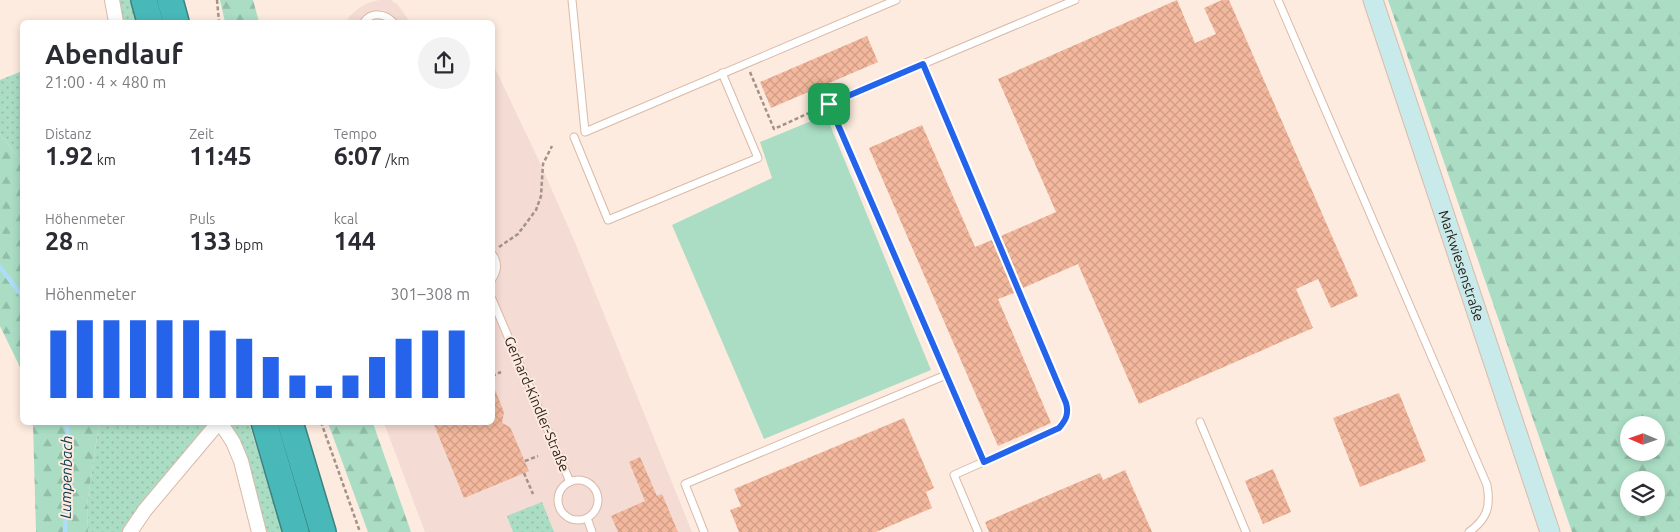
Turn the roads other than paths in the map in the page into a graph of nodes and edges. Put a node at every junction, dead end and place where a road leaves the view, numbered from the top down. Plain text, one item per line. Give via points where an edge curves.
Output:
1 (112, 0) edge
2 (144, 0) edge
3 (170, 0) edge
4 (572, 0) edge
5 (896, 0) edge
6 (1075, 0) edge
7 (1278, 0) edge
8 (1373, 0) edge
9 (116, 20) edge
10 (149, 20) edge
11 (175, 20) edge
12 (365, 20) edge
13 (390, 20) edge
14 (923, 64) junction
15 (722, 73) junction
16 (574, 137) dead end
17 (495, 254) edge
18 (495, 273) edge
19 (495, 306) edge
20 (946, 375) junction
21 (1200, 422) dead end
22 (216, 425) edge
23 (221, 425) edge
24 (265, 425) edge
25 (291, 425) edge
26 (984, 462) junction
27 (570, 482) junction
28 (587, 518) junction
29 (130, 532) edge
30 (259, 532) edge
31 (296, 532) edge
32 (323, 532) edge
33 (592, 532) edge
34 (704, 532) edge
35 (978, 532) edge
36 (1246, 532) edge
37 (1469, 532) edge
38 (1550, 532) edge

1 - 9 street
2 - 10 highway
3 - 11 highway
4 - 15 lane via 585,132
5 - 15 lane
6 - 14 lane
7 - 37 lane via 1488,485 1490,500 1486,513 1478,526
8 - 38 street, Markwiesenstraße
12 - 13 lane via 383,15
14 - 20 lane via 829,104
14 - 26 lane via 1068,412 1066,421 1059,428
15 - 16 lane via 758,158 608,220
17 - 18 lane via 498,267
19 - 27 lane, Gerhard-Kindler-Straße
20 - 26 lane
20 - 34 lane via 685,484
21 - 36 lane
22 - 29 street
23 - 30 street via 241,461
24 - 31 highway
25 - 32 highway
26 - 35 lane via 954,475
27 - 28 lane, Gerhard-Kindler-Straße via 588,483 598,495 596,510
27 - 28 lane, Gerhard-Kindler-Straße via 561,491 559,506 569,518
28 - 33 lane

